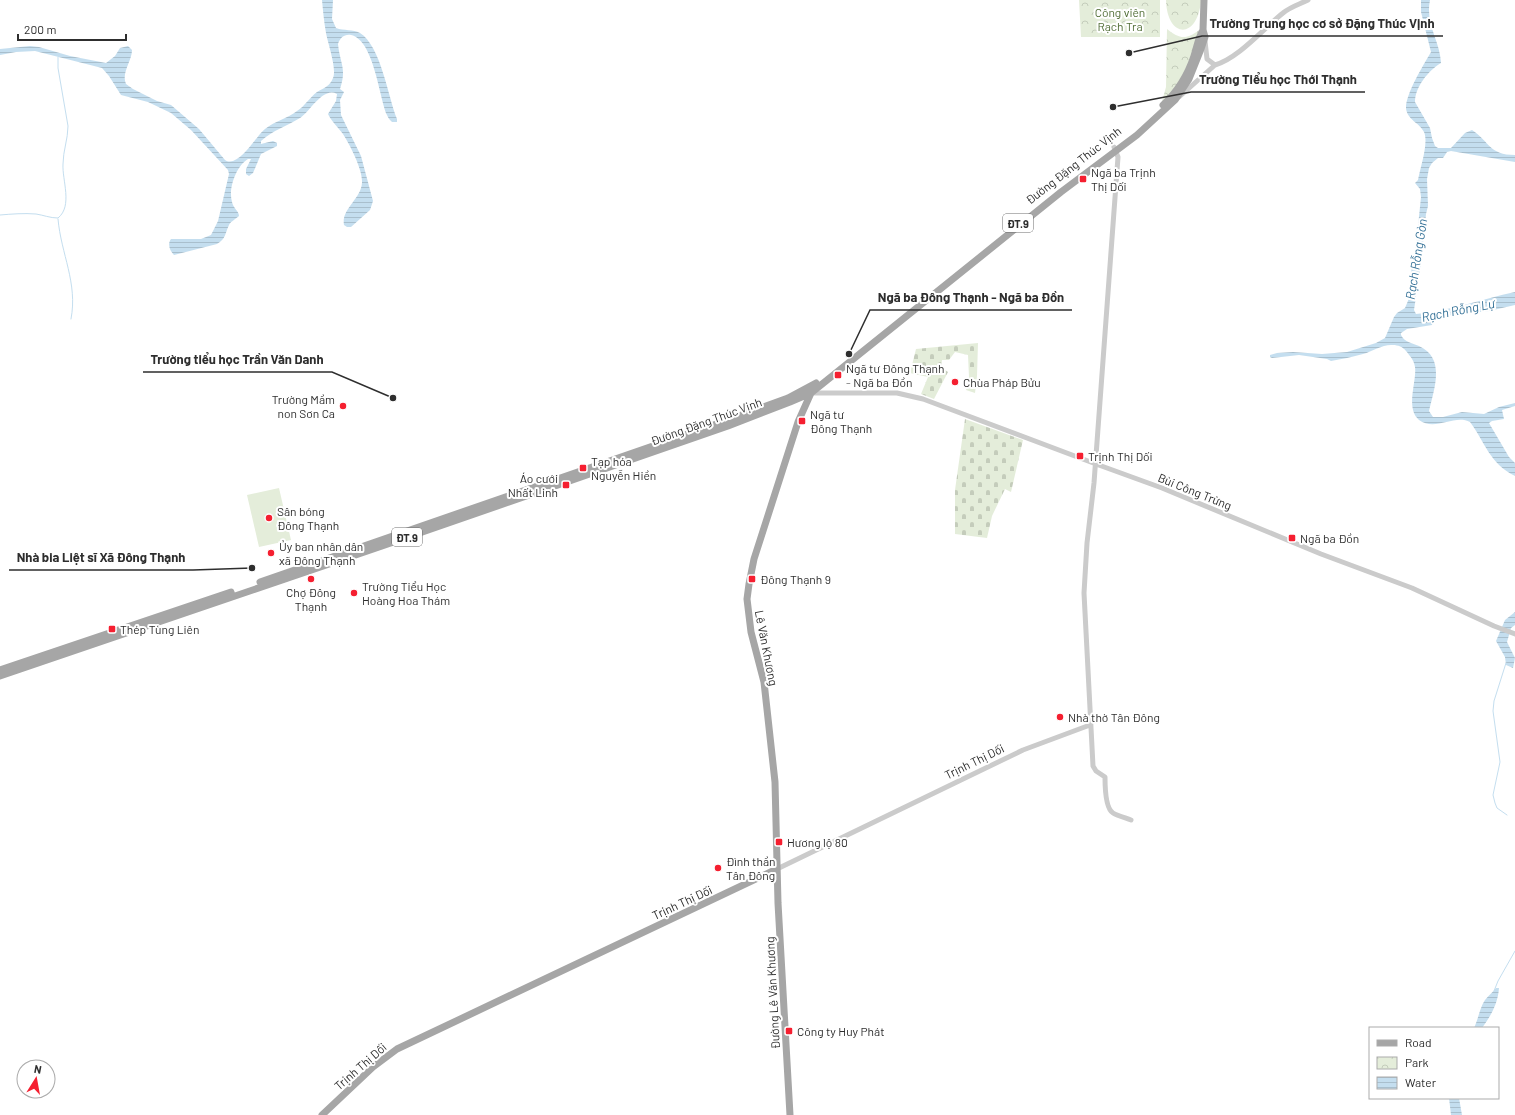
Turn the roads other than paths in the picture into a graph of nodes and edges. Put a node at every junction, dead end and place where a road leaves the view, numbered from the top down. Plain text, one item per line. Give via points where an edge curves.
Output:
1 (1204, 0) edge
2 (1308, 0) edge
3 (1204, 33) junction
4 (1215, 65) junction
5 (1175, 100) junction
6 (1115, 149) junction
7 (810, 390) junction
8 (1096, 464) junction
9 (232, 594) junction
10 (1514, 633) edge
11 (0, 670) edge
12 (0, 676) edge
13 (1090, 725) junction
14 (1131, 820) dead end
15 (777, 869) junction
16 (322, 1115) edge
17 (790, 1115) edge

1 - 3 main road, Đường Đặng Thúc Vịnh / ĐT.9
2 - 4 street via 1284,12 1240,51 1221,64
3 - 4 street via 1207,59
3 - 5 main road, Đường Đặng Thúc Vịnh / ĐT.9 via 1190,79
3 - 6 main road, Đường Đặng Thúc Vịnh / ĐT.9 via 1199,36 1195,55 1175,92
4 - 5 street
5 - 6 main road, Đường Đặng Thúc Vịnh / ĐT.9 via 1137,135
6 - 7 main road, Đường Đặng Thúc Vịnh / ĐT.9
6 - 8 street via 1118,157
7 - 8 street, Bùi Công Trừng via 909,395
7 - 9 main road, Đường Đặng Thúc Vịnh / ĐT.9 via 728,426
7 - 15 main road, Lê Văn Khương via 754,559 747,600 751,632 764,682 773,761
8 - 10 street, Bùi Công Trừng via 1412,588
8 - 13 street via 1084,592
9 - 11 main road, Đường Đặng Thúc Vịnh / ĐT.9
9 - 12 main road, Đường Đặng Thúc Vịnh / ĐT.9
13 - 14 street via 1091,760 1096,771 1105,777 1109,809 1116,815
13 - 15 street, Trịnh Thị Dối via 1023,750
15 - 16 main road, Trịnh Thị Dối via 397,1049 373,1067
15 - 17 main road, Đường Lê Văn Khương

